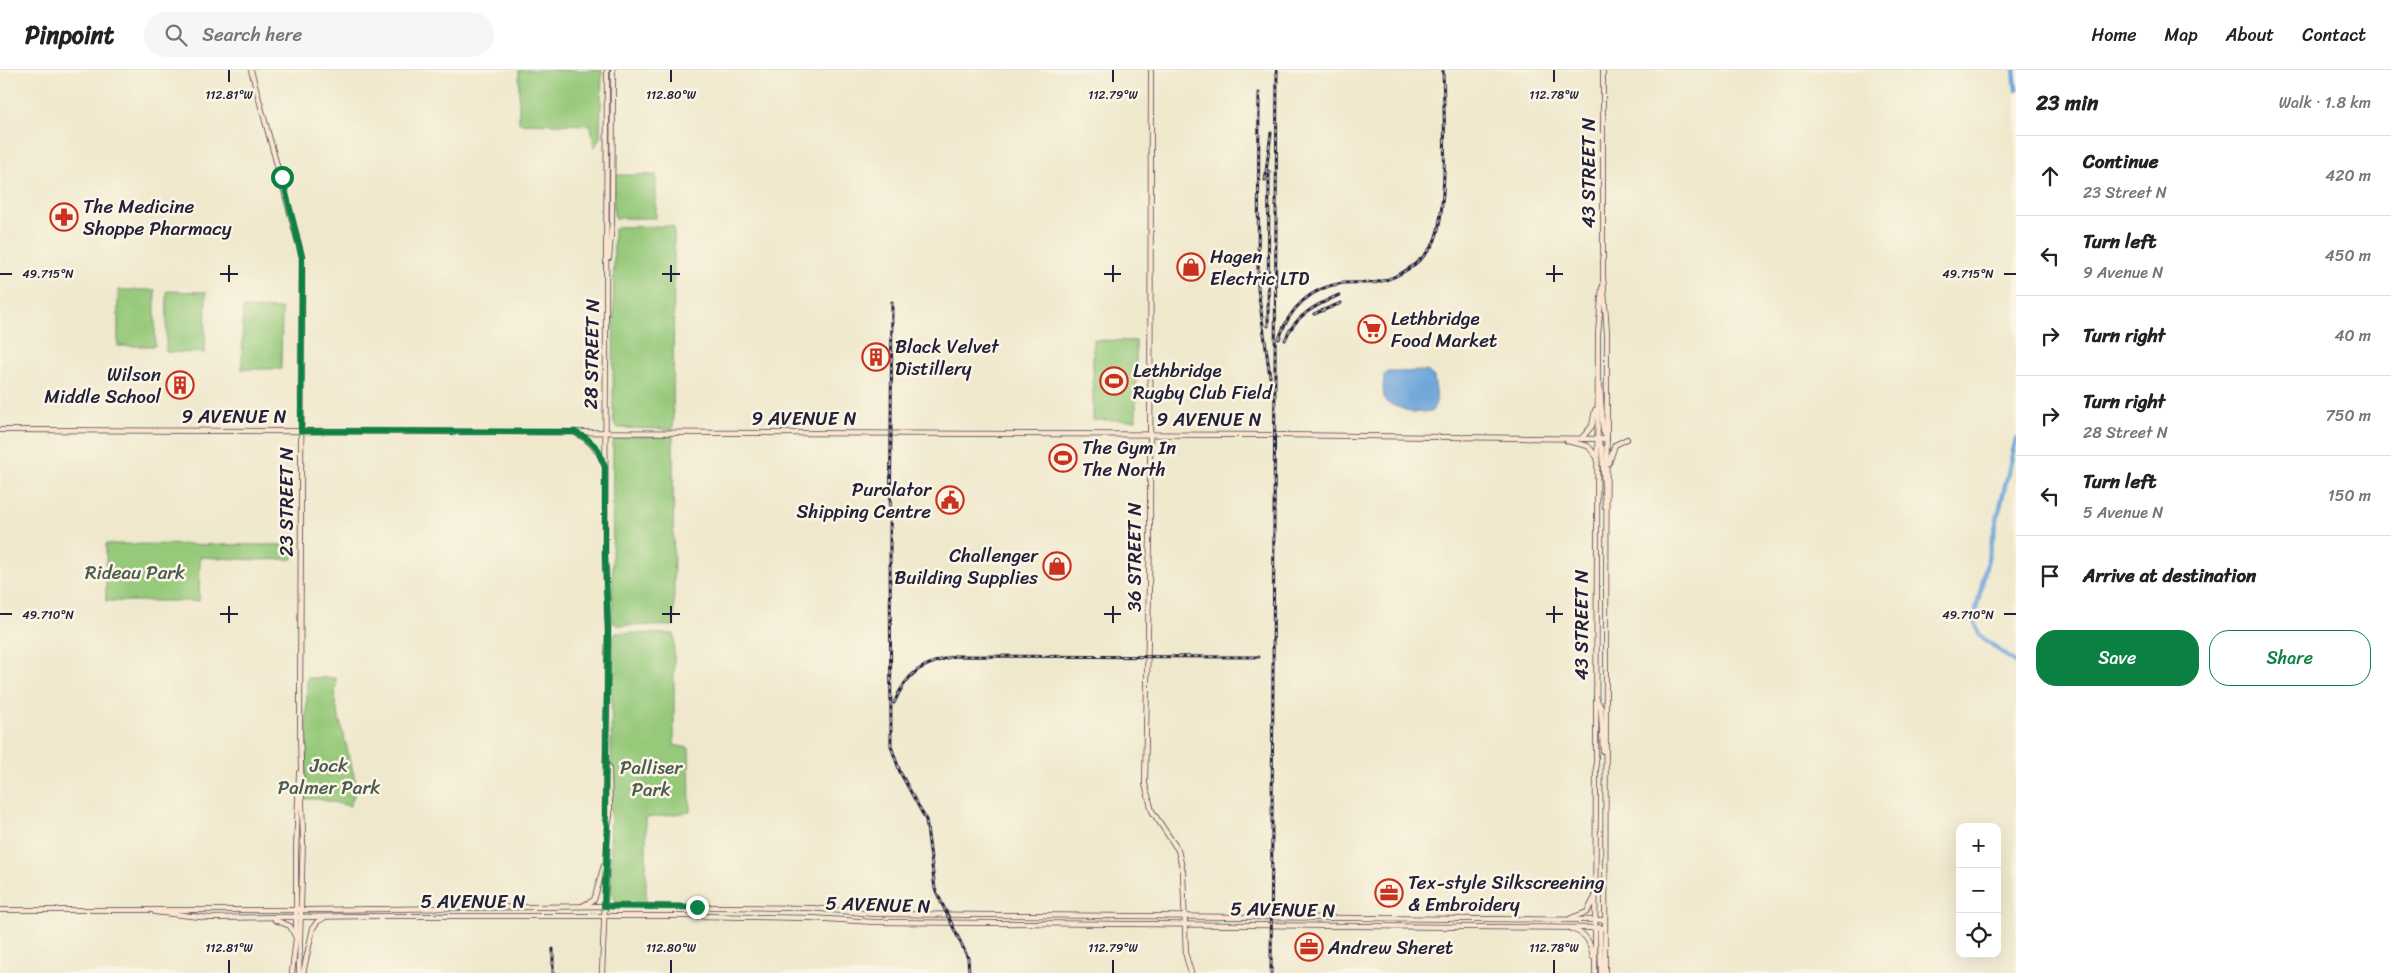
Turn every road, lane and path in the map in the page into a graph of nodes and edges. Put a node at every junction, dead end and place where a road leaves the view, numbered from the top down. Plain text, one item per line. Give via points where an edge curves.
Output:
1 (251, 70) edge
2 (607, 70) edge
3 (613, 70) edge
4 (1151, 70) edge
5 (1604, 70) edge
6 (1603, 277) junction
7 (607, 284) junction
8 (1598, 366) junction
9 (1598, 404) junction
10 (0, 430) edge
11 (301, 431) junction
12 (575, 432) junction
13 (605, 433) junction
14 (1150, 434) junction
15 (1556, 439) junction
16 (1582, 439) junction
17 (1597, 439) junction
18 (1607, 439) junction
19 (1626, 440) dead end
20 (1597, 464) junction
21 (605, 467) junction
22 (1607, 472) junction
23 (1607, 520) junction
24 (1596, 698) junction
25 (301, 762) junction
26 (1606, 772) junction
27 (607, 854) junction
28 (1595, 895) junction
29 (579, 906) junction
30 (604, 906) junction
31 (0, 910) edge
32 (296, 910) junction
33 (302, 910) junction
34 (151, 911) junction
35 (1185, 916) junction
36 (326, 917) junction
37 (603, 917) junction
38 (266, 918) junction
39 (296, 918) junction
40 (302, 918) junction
41 (1557, 920) junction
42 (1605, 920) junction
43 (1596, 921) junction
44 (1185, 923) junction
45 (1564, 928) junction
46 (1600, 928) junction
47 (296, 938) junction
48 (1595, 971) edge
49 (292, 973) edge
50 (299, 973) edge
51 (303, 973) edge
52 (602, 973) edge
53 (1191, 973) edge
54 (1603, 973) edge

1 - 11 main road, 23 STREET N via 302,257
2 - 7 main road, 28 STREET N
3 - 7 main road, 28 STREET N via 612,222
4 - 14 main road, 36 STREET N
5 - 6 main road, 43 STREET N
6 - 8 main road, 43 STREET N
6 - 18 main road, 43 STREET N via 1608,334
7 - 13 main road, 28 STREET N
8 - 9 main road, 43 STREET N
8 - 18 main road via 1603,431
9 - 16 main road via 1592,426
9 - 17 main road, 43 STREET N
10 - 11 main road, 9 AVENUE N
11 - 12 main road, 9 AVENUE N
11 - 25 main road, 23 STREET N
12 - 13 main road, 9 AVENUE N
12 - 21 main road via 597,448
13 - 14 main road, 9 AVENUE N
13 - 21 main road, 28 STREET N
14 - 15 main road, 9 AVENUE N
14 - 35 main road, 36 STREET N via 1145,784 1152,811 1178,850 1183,872
15 - 16 main road, 9 AVENUE N
15 - 20 main road via 1588,446 1594,451
16 - 17 main road, 9 AVENUE N
17 - 18 main road, 9 AVENUE N
17 - 20 main road, 43 STREET N
17 - 23 main road via 1602,448
18 - 22 main road, 43 STREET N
19 - 22 main road via 1614,448
20 - 24 main road, 43 STREET N
21 - 27 main road, 28 STREET N
22 - 23 main road, 43 STREET N
23 - 26 main road, 43 STREET N
24 - 26 main road via 1601,708
24 - 28 main road, 43 STREET N
25 - 32 main road, 23 STREET N via 297,792
25 - 33 main road, 23 STREET N
26 - 42 main road, 43 STREET N
27 - 29 main road via 594,900
27 - 30 main road, 28 STREET N
28 - 41 main road via 1587,912
28 - 43 main road, 43 STREET N
29 - 30 main road, 5 AVENUE N
29 - 33 main road, 5 AVENUE N
30 - 35 main road, 5 AVENUE N via 811,908 874,914
30 - 37 main road, 28 STREET N
31 - 34 main road, 5 AVENUE N
32 - 33 main road, 5 AVENUE N
32 - 34 main road, 5 AVENUE N
32 - 39 main road, 23 STREET N
33 - 40 main road, 23 STREET N
34 - 38 main road, 5 AVENUE N via 209,918
35 - 41 main road, 5 AVENUE N
35 - 44 main road, 36 STREET N
36 - 37 main road, 5 AVENUE N
36 - 40 main road, 5 AVENUE N
36 - 51 main road via 313,928
37 - 44 main road, 5 AVENUE N
37 - 52 main road, 28 STREET N
38 - 39 main road, 5 AVENUE N
38 - 47 main road via 290,926
39 - 40 main road, 5 AVENUE N
39 - 47 main road, 23 STREET N
40 - 50 main road, 23 STREET N
41 - 43 main road, 5 AVENUE N
42 - 43 main road, 5 AVENUE N
42 - 46 main road, 43 STREET N
43 - 46 main road, 43 STREET N
44 - 45 main road, 5 AVENUE N
44 - 53 main road, 36 STREET N via 1186,956
45 - 46 main road, 5 AVENUE N
45 - 48 main road via 1581,932 1588,939
46 - 48 main road, 43 STREET N
46 - 54 main road, 43 STREET N
47 - 49 main road, 23 STREET N

